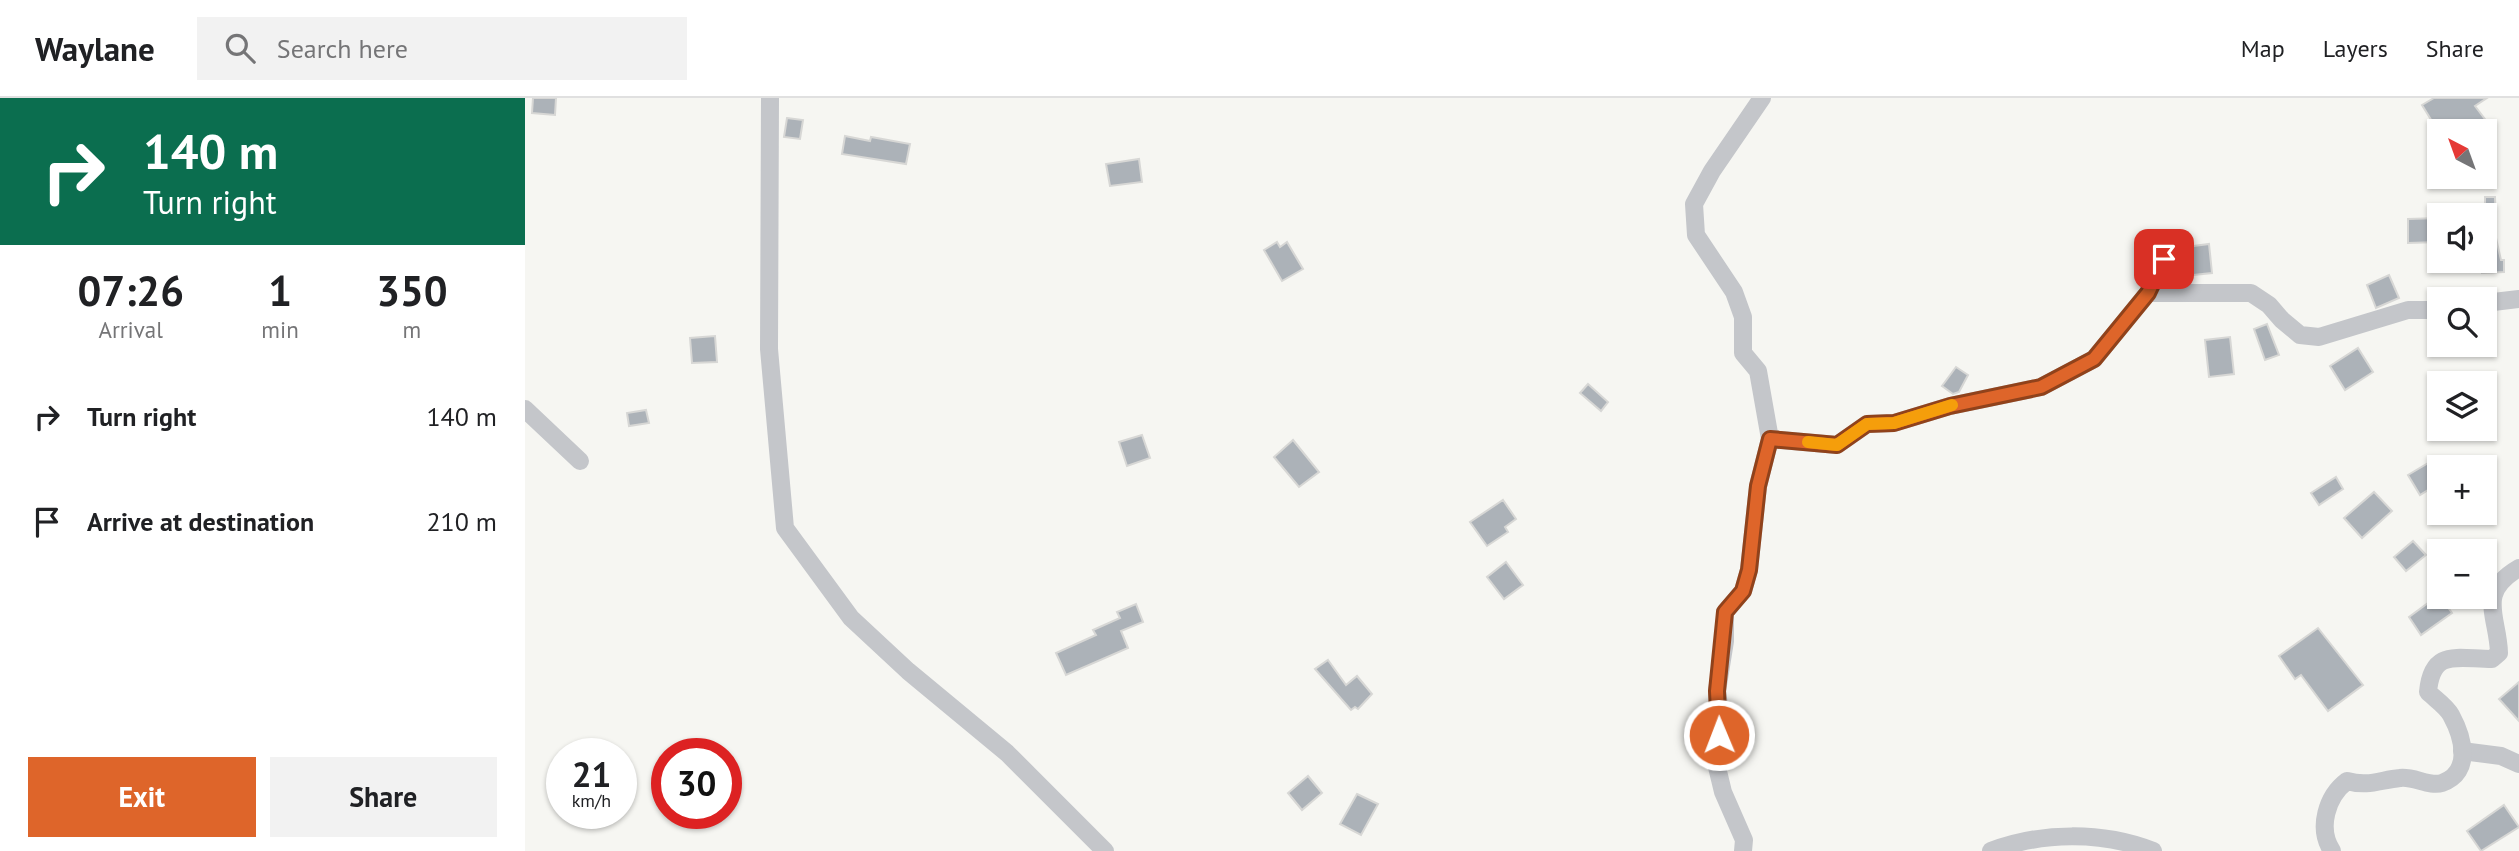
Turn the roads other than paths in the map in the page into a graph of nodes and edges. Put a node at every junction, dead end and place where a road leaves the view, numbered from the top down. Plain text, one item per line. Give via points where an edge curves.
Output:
1 (770, 98) edge
2 (1762, 98) edge
3 (2164, 259) dead end
4 (2148, 293) junction
5 (2519, 299) edge
6 (2497, 302) edge
7 (2427, 310) edge
8 (525, 409) edge
9 (1770, 439) junction
10 (580, 461) dead end
11 (2519, 568) edge
12 (2462, 751) junction
13 (2519, 764) edge
14 (1105, 851) edge
15 (1743, 851) edge
16 (1991, 851) edge
17 (2153, 851) edge
18 (2332, 851) edge

1 - 14 street via 769,349 785,528 852,618 1007,753
2 - 9 street via 1712,171 1694,204 1694,220 1696,235 1734,292 1743,317 1743,353 1758,371
3 - 4 street
4 - 7 street via 2251,293 2300,335 2319,337 2408,310
4 - 9 street via 2094,359 2041,387 1894,423 1867,424 1837,445
5 - 6 street
8 - 10 street
9 - 15 street via 1758,486 1749,570 1743,591 1725,612 1717,691 1716,763 1744,840
11 - 12 street via 2499,582 2493,602 2491,619 2499,637 2499,653 2492,659 2448,658 2430,673 2428,692 2450,713
12 - 13 street via 2501,756
12 - 18 street via 2464,763 2455,776 2439,785 2401,777 2363,785 2347,781 2335,791 2324,824
16 - 17 street via 2038,838 2073,837 2107,838

